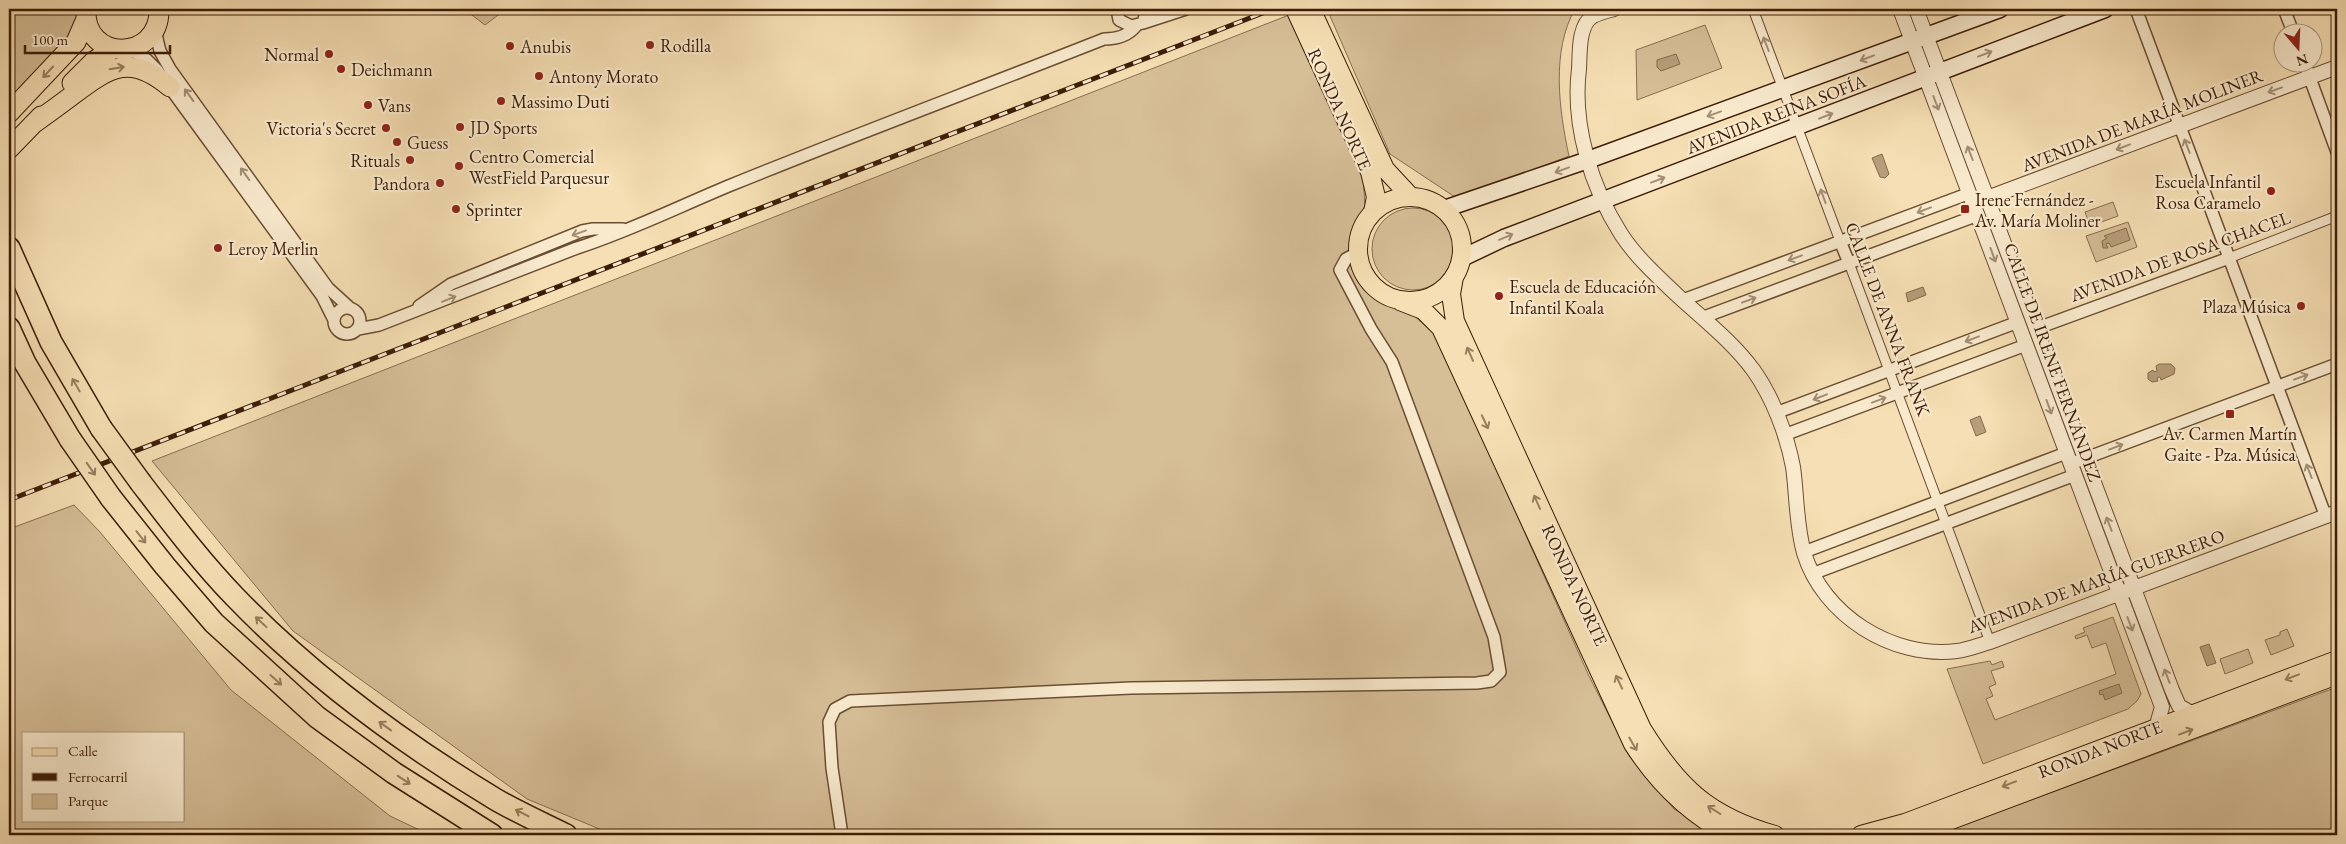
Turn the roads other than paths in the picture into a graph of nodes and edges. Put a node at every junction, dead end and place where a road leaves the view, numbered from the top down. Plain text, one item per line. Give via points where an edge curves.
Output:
1 (159, 9) edge
2 (1147, 9) edge
3 (1186, 9) edge
4 (1295, 9) edge
5 (1310, 9) edge
6 (1614, 9) edge
7 (1753, 9) edge
8 (1900, 9) edge
9 (1916, 9) edge
10 (2000, 9) edge
11 (2105, 9) edge
12 (2136, 9) edge
13 (2284, 9) edge
14 (1117, 13) edge
15 (86, 14) edge
16 (2289, 22) edge
17 (1139, 24) junction
18 (155, 30) junction
19 (1919, 38) junction
20 (1104, 39) junction
21 (121, 49) junction
22 (2337, 67) edge
23 (2308, 72) edge
24 (1933, 75) junction
25 (2310, 77) junction
26 (170, 88) junction
27 (1783, 89) junction
28 (9, 114) edge
29 (33, 124) junction
30 (1797, 126) junction
31 (2180, 126) junction
32 (9, 149) edge
33 (2337, 152) edge
34 (1588, 160) junction
35 (1970, 193) junction
36 (1411, 197) junction
37 (1987, 198) junction
38 (1604, 201) junction
39 (1444, 210) junction
40 (1373, 212) junction
41 (1978, 215) junction
42 (2337, 216) edge
43 (1840, 241) junction
44 (9, 248) edge
45 (1357, 253) junction
46 (1462, 258) junction
47 (2229, 258) junction
48 (1848, 263) junction
49 (1454, 277) junction
50 (1683, 300) junction
51 (1400, 301) junction
52 (351, 309) junction
53 (1704, 317) junction
54 (334, 320) junction
55 (2018, 322) junction
56 (9, 328) edge
57 (358, 329) junction
58 (2035, 329) junction
59 (2026, 344) junction
60 (2337, 364) edge
61 (1889, 371) junction
62 (2277, 386) junction
63 (1897, 394) junction
64 (1776, 413) junction
65 (1784, 435) junction
66 (2084, 458) junction
67 (2070, 464) junction
68 (1938, 502) junction
69 (2332, 514) edge
70 (1946, 523) junction
71 (1804, 552) junction
72 (1812, 574) junction
73 (2133, 588) junction
74 (2118, 594) junction
75 (1990, 642) junction
76 (2337, 660) edge
77 (2337, 676) edge
78 (2193, 714) junction
79 (2156, 728) junction
80 (492, 835) edge
81 (566, 835) edge
82 (842, 835) edge
83 (1730, 835) edge
84 (1775, 835) edge
85 (1861, 835) edge
86 (1911, 835) edge

1 - 18 highway
2 - 17 street
3 - 17 street
4 - 40 main road, RONDA NORTE via 1370,172 1376,196
5 - 36 main road, RONDA NORTE via 1384,169
6 - 34 street, AVENIDA DE MARÍA GUERRERO via 1592,17 1583,29 1577,81
27 -> 7 street, CALLE DE ANNA FRANK
8 - 19 street, CALLE DE IRENE FERNÁNDEZ
9 - 19 street, CALLE DE IRENE FERNÁNDEZ
10 - 19 main road, AVENIDA REINA SOFÍA
24 -> 11 main road, AVENIDA REINA SOFÍA
12 - 31 street
13 - 16 street
14 - 17 street via 1125,24
14 - 20 street via 1111,32
15 - 21 highway via 93,36
15 -> 28 highway via 76,42
17 - 20 street via 1118,38
18 - 21 highway via 146,41
52 -> 18 street via 328,288 170,69 160,51
19 - 24 street, CALLE DE IRENE FERNÁNDEZ
19 -> 27 main road, AVENIDA REINA SOFÍA
20 - 57 street via 627,228 610,238 377,326
21 - 26 street via 154,66
21 - 29 highway via 91,63
22 - 25 street, AVENIDA DE MARÍA MOLINER
23 - 25 street
30 -> 24 main road, AVENIDA REINA SOFÍA
24 -> 35 street, CALLE DE IRENE FERNÁNDEZ
37 -> 24 street, CALLE DE IRENE FERNÁNDEZ
25 -> 31 street, AVENIDA DE MARÍA MOLINER
25 - 33 street
29 -> 26 highway via 96,77 114,68 144,70
26 - 54 street via 322,296
27 - 30 street, CALLE DE ANNA FRANK
27 -> 34 main road, AVENIDA REINA SOFÍA
29 - 32 highway
38 -> 30 main road, AVENIDA REINA SOFÍA
43 -> 30 street, CALLE DE ANNA FRANK
31 -> 37 street, AVENIDA DE MARÍA MOLINER
47 -> 31 street
34 - 38 street, AVENIDA DE MARÍA GUERRERO
34 -> 39 main road, AVENIDA REINA SOFÍA
35 - 41 street, CALLE DE IRENE FERNÁNDEZ
35 -> 43 street
36 - 39 main road, RONDA NORTE via 1434,203
36 - 40 main road, RONDA NORTE via 1384,203
37 - 58 street, CALLE DE IRENE FERNÁNDEZ
46 -> 38 main road, AVENIDA REINA SOFÍA via 1504,238
38 - 50 street, AVENIDA DE MARÍA GUERRERO via 1638,256
39 - 46 main road, RONDA NORTE via 1459,231
40 - 45 main road, RONDA NORTE via 1360,231
41 - 48 street
41 -> 55 street, CALLE DE IRENE FERNÁNDEZ
42 - 47 street, AVENIDA DE ROSA CHACEL
43 - 48 street, CALLE DE ANNA FRANK
43 -> 50 street
81 -> 44 highway, bridge via 496,800 336,691 235,597 190,545 101,428 51,342
45 - 51 main road, RONDA NORTE via 1361,270 1370,284 1384,295
45 - 82 street via 1346,259 1340,270 1392,362 1483,607 1498,654 1500,672 1491,681 1467,683 1131,688 850,701 835,709 829,722
46 - 49 main road, RONDA NORTE
47 - 58 street, AVENIDA DE ROSA CHACEL
47 - 62 street
53 -> 48 street
48 - 61 street, CALLE DE ANNA FRANK
49 - 51 main road, RONDA NORTE via 1431,297
84 -> 49 main road, RONDA NORTE via 1733,820 1691,793 1668,769 1642,730 1455,321 1451,294
50 - 53 street, AVENIDA DE MARÍA GUERRERO
51 -> 83 main road, RONDA NORTE via 1423,310 1441,328 1638,752 1680,803
52 - 54 street via 340,311
52 - 57 street via 360,318
53 - 64 street, AVENIDA DE MARÍA GUERRERO via 1754,372
54 - 57 street via 342,333 352,334
55 - 59 street, CALLE DE IRENE FERNÁNDEZ
55 -> 61 street
56 -> 80 highway, bridge via 70,439 164,566 214,623 317,718 394,773
58 - 66 street, CALLE DE IRENE FERNÁNDEZ
59 - 63 street
59 -> 67 street, CALLE DE IRENE FERNÁNDEZ
62 -> 60 street
61 - 63 street, CALLE DE ANNA FRANK
61 -> 64 street
66 -> 62 street
69 -> 62 street
65 -> 63 street
63 - 68 street, CALLE DE ANNA FRANK
64 - 65 street, AVENIDA DE MARÍA GUERRERO
65 - 71 street, AVENIDA DE MARÍA GUERRERO via 1793,469
66 - 67 street
73 -> 66 street, CALLE DE IRENE FERNÁNDEZ
67 - 68 street
67 - 70 street
67 - 74 street, CALLE DE IRENE FERNÁNDEZ
68 - 70 street, CALLE DE ANNA FRANK
68 - 71 street
69 - 73 street, AVENIDA DE MARÍA GUERRERO
70 - 72 street
70 - 75 street, CALLE DE ANNA FRANK
71 - 72 street, AVENIDA DE MARÍA GUERRERO
72 - 75 street, AVENIDA DE MARÍA GUERRERO via 1841,611 1883,639 1925,650 1956,651
73 - 74 street, AVENIDA DE MARÍA GUERRERO
78 -> 73 street, CALLE DE IRENE FERNÁNDEZ via 2179,706
74 - 75 street, AVENIDA DE MARÍA GUERRERO
74 -> 79 street, CALLE DE IRENE FERNÁNDEZ via 2162,708
76 -> 78 main road, RONDA NORTE
86 -> 77 main road, RONDA NORTE
78 - 79 main road, RONDA NORTE
79 -> 85 main road, RONDA NORTE via 1905,823

